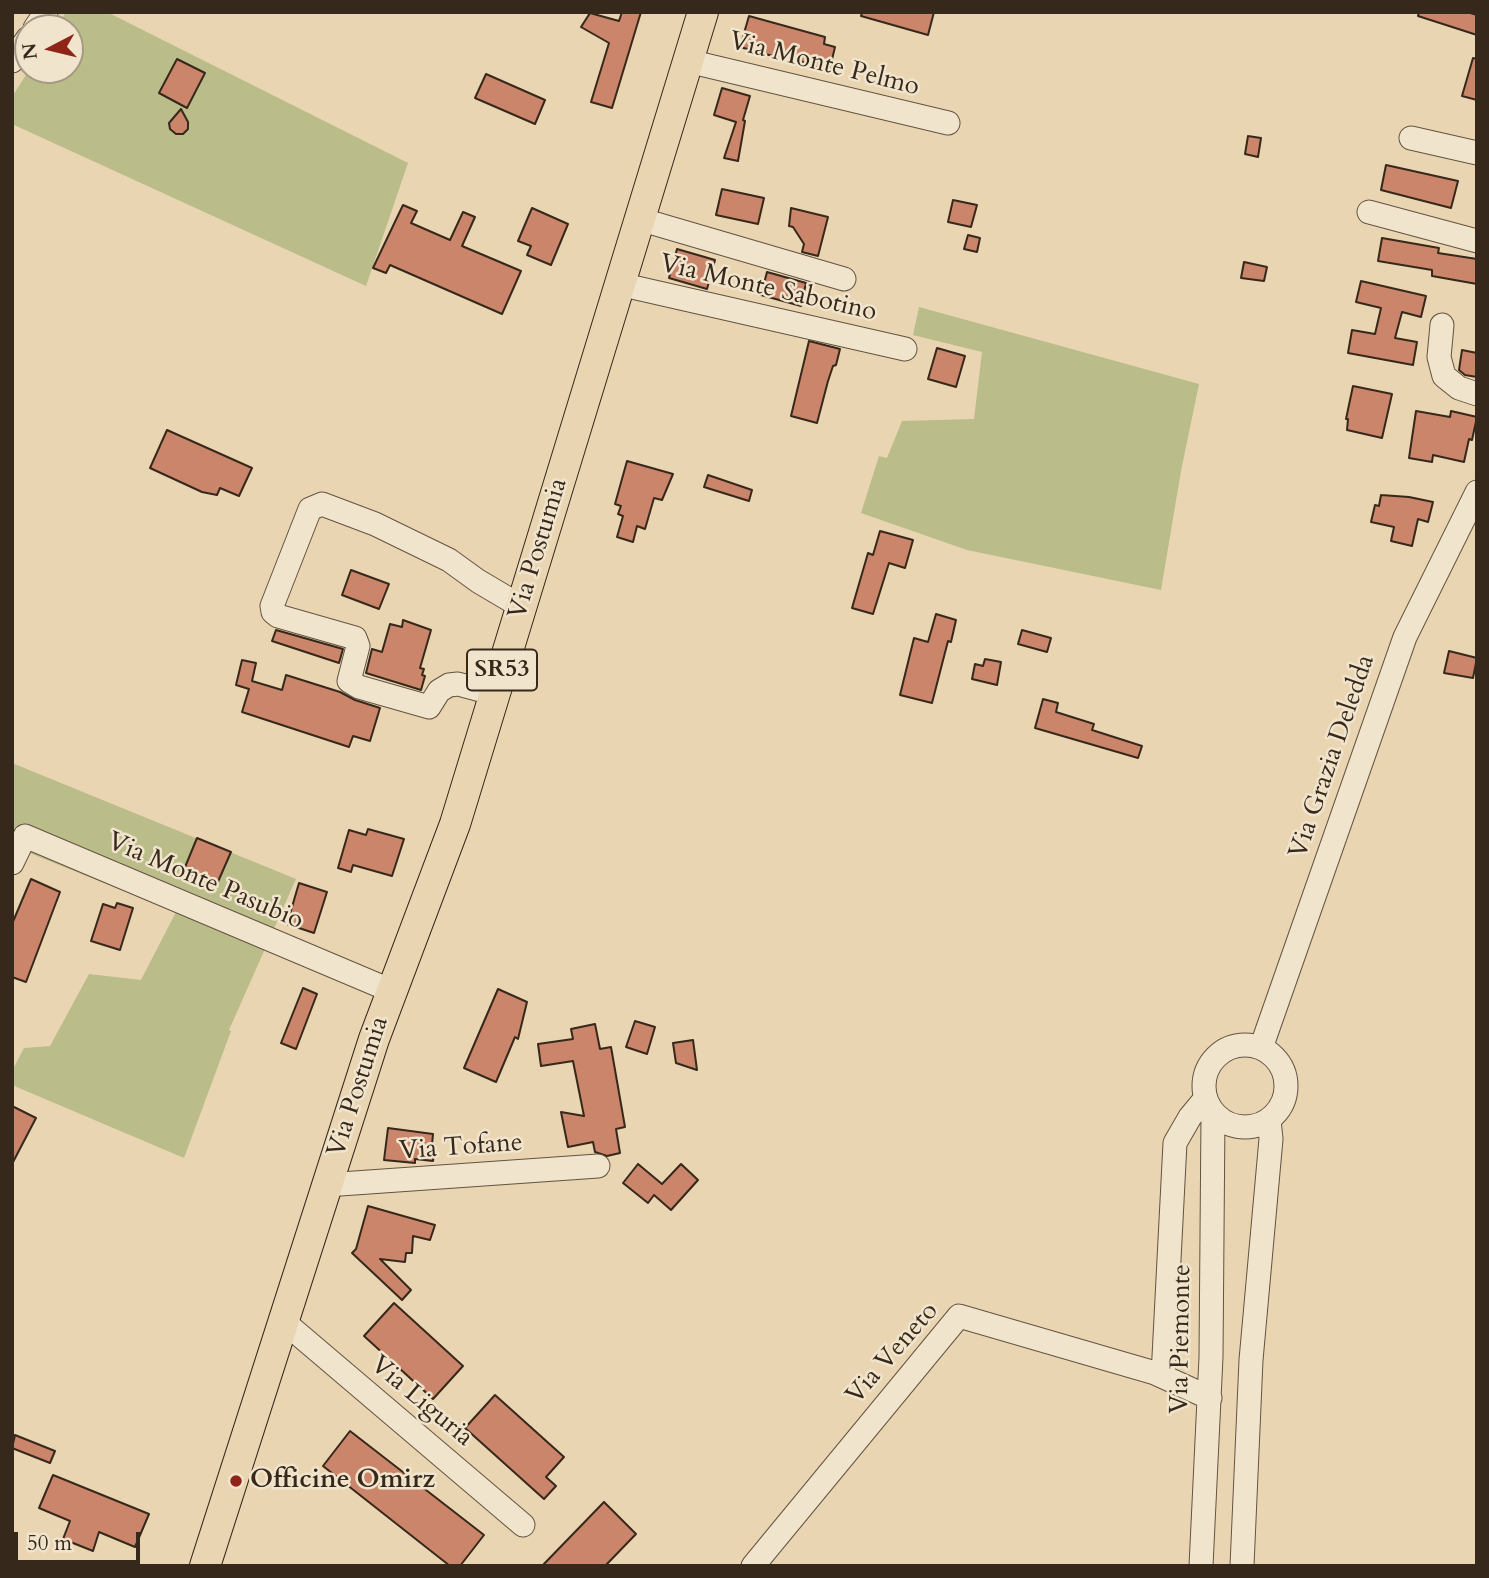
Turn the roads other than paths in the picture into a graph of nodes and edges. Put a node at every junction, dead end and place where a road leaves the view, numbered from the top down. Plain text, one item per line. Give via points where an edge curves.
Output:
1 (703, 12) edge
2 (688, 61) junction
3 (948, 123) dead end
4 (1410, 138) dead end
5 (1477, 153) edge
6 (1369, 212) dead end
7 (639, 219) junction
8 (1477, 240) edge
9 (844, 279) dead end
10 (619, 284) junction
11 (1442, 325) dead end
12 (905, 349) dead end
13 (1477, 394) edge
14 (1477, 492) edge
15 (522, 607) junction
16 (495, 694) junction
17 (12, 863) edge
18 (392, 991) junction
19 (1261, 1048) junction
20 (1209, 1106) junction
21 (1269, 1120) junction
22 (598, 1166) dead end
23 (327, 1185) junction
24 (283, 1321) junction
25 (1211, 1357) junction
26 (1251, 1360) junction
27 (1163, 1376) junction
28 (1210, 1398) junction
29 (523, 1525) dead end
30 (205, 1566) edge
31 (753, 1566) edge
32 (1202, 1566) edge
33 (1242, 1566) edge

1 - 2 main road, Via Postumia / SR53
2 - 3 street, Via Monte Pelmo
2 - 7 main road, Via Postumia / SR53
4 - 5 street
6 - 8 street
7 - 9 street
7 - 10 main road, Via Postumia / SR53
10 - 12 street, Via Monte Sabotino
10 - 15 main road, Via Postumia / SR53
11 - 13 street via 1439,357 1444,376
14 - 19 street, Via Grazia Deledda via 1405,636
15 - 16 main road, Via Postumia / SR53
15 - 16 street via 449,560 322,504 310,509 272,606 278,616 355,638 359,646 349,681 359,687 429,707 449,685
16 - 18 main road, Via Postumia / SR53 via 455,824
17 - 18 street, Via Monte Pasubio via 25,836
18 - 23 main road, Via Postumia / SR53
19 - 20 street, Via Piemonte via 1235,1045 1212,1060 1203,1085
19 - 21 street via 1272,1054 1285,1076 1284,1100
20 - 21 street via 1223,1122 1246,1128
20 - 25 street, Via Piemonte
20 - 27 street via 1190,1117 1175,1143
21 - 26 street
22 - 23 street, Via Tofane
23 - 24 main road, Via Postumia / SR53
24 - 29 street, Via Liguria
24 - 30 main road, SR53
25 - 26 street
25 - 28 street, Via Piemonte
26 - 33 street
27 - 28 street, Via Veneto
27 - 31 street, Via Veneto via 959,1315
28 - 32 street, Via Piemonte

